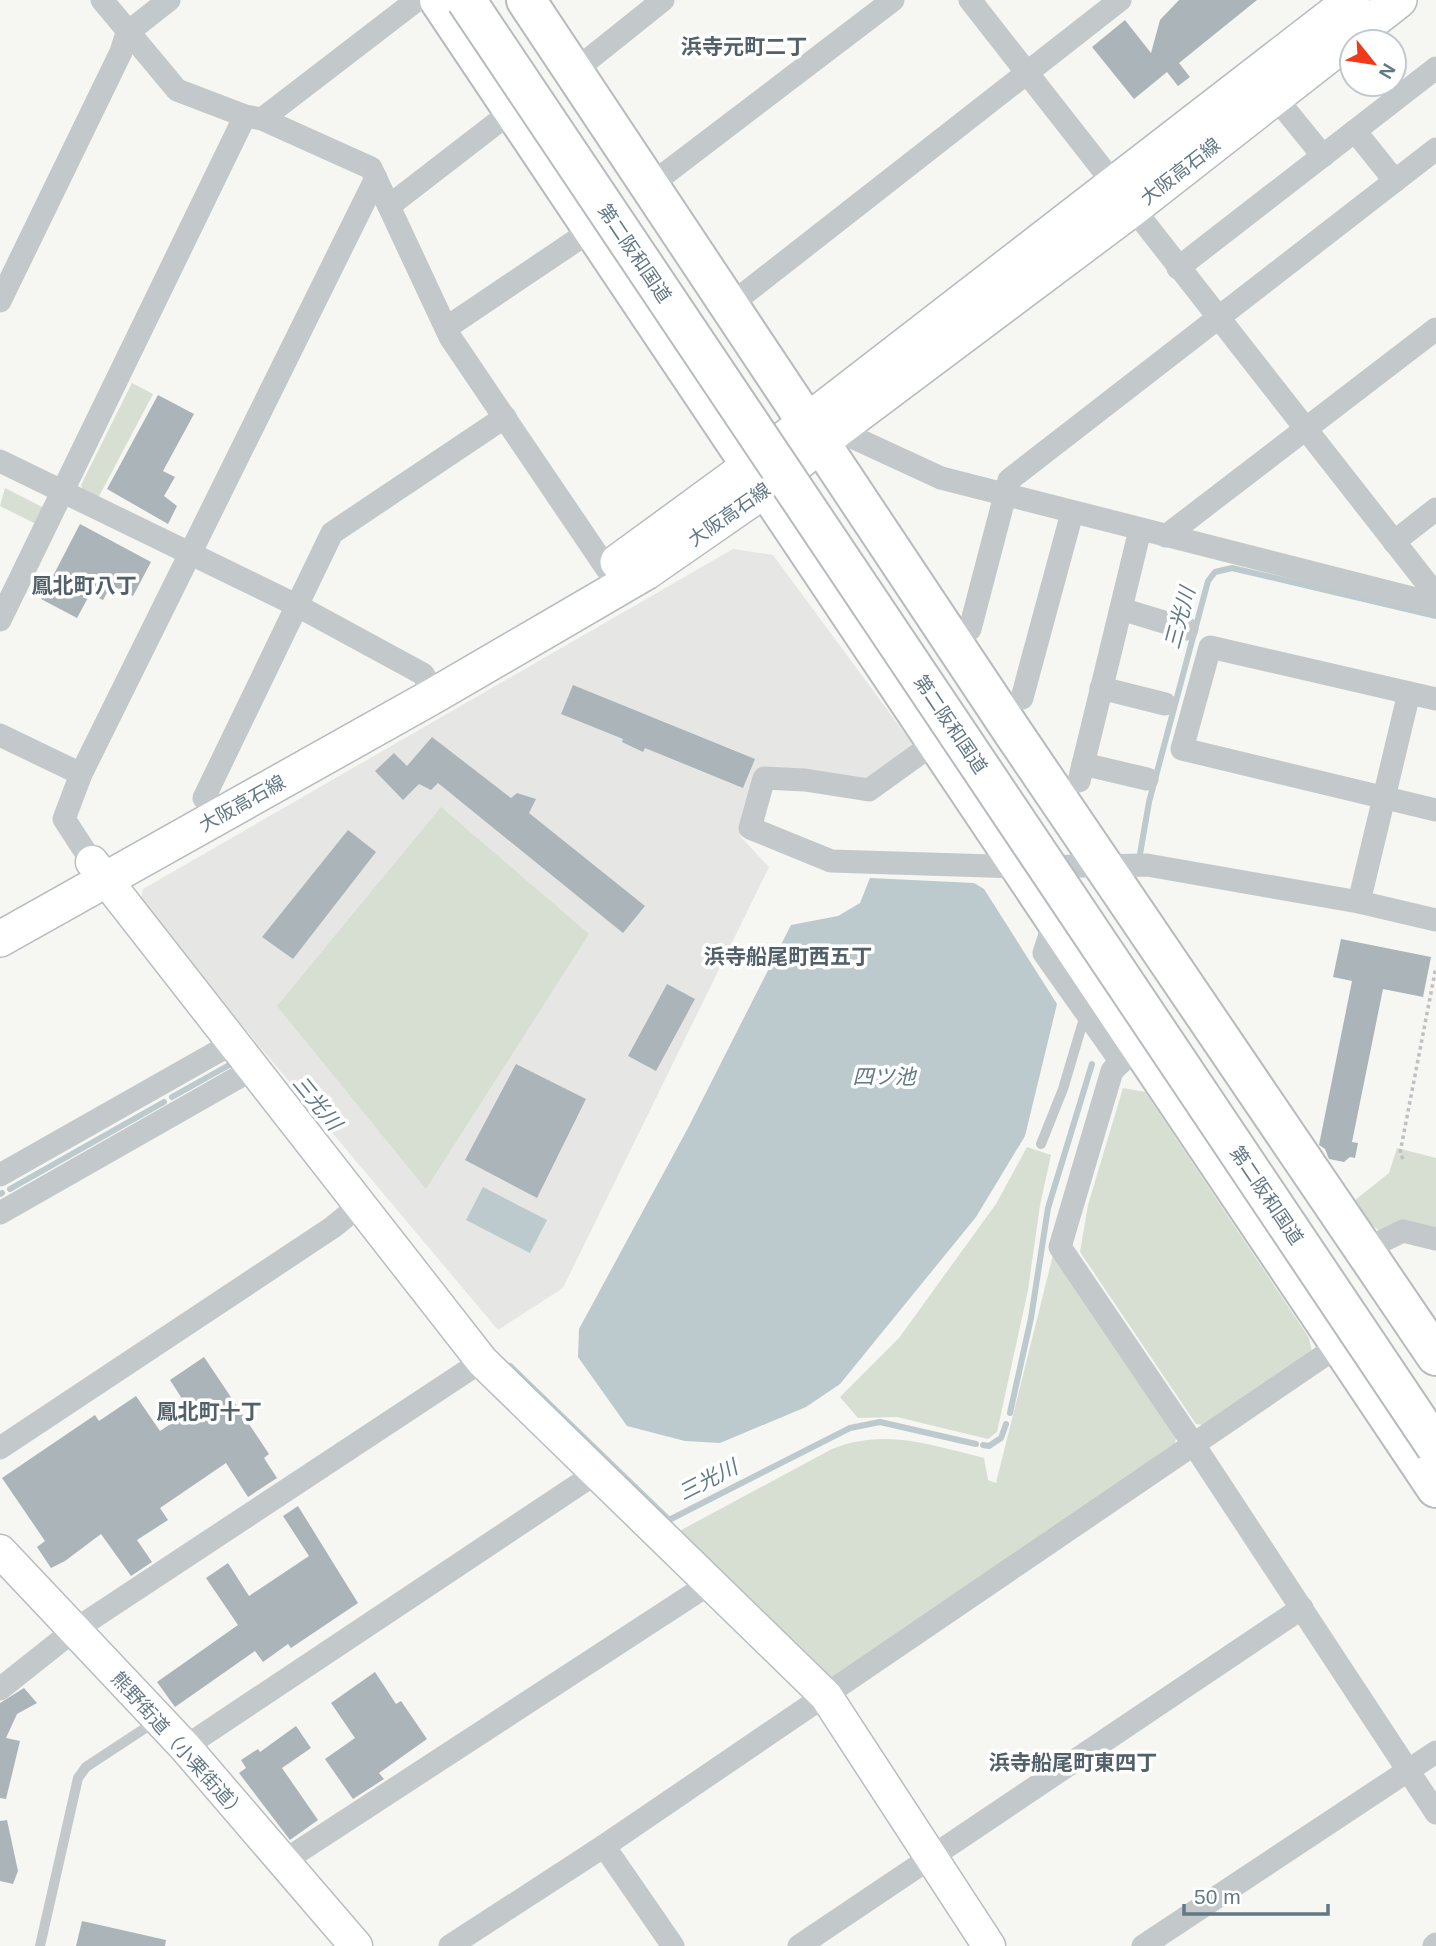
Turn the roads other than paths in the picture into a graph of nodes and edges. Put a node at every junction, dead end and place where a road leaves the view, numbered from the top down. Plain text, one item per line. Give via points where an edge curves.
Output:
1 (102, 0) edge
2 (169, 0) edge
3 (417, 0) edge
4 (439, 0) edge
5 (466, 0) edge
6 (495, 0) edge
7 (526, 0) edge
8 (663, 0) edge
9 (893, 0) edge
10 (970, 0) edge
11 (1120, 0) edge
12 (1352, 0) edge
13 (1399, 0) edge
14 (127, 33) junction
15 (1436, 68) edge
16 (573, 72) junction
17 (1025, 73) junction
18 (1275, 97) junction
19 (512, 111) junction
20 (253, 118) junction
21 (1355, 131) junction
22 (1436, 149) edge
23 (1323, 156) junction
24 (376, 178) junction
25 (1395, 181) junction
26 (649, 186) junction
27 (1123, 197) junction
28 (389, 206) junction
29 (593, 229) junction
30 (1178, 268) junction
31 (0, 301) edge
32 (730, 305) junction
33 (1217, 319) junction
34 (446, 328) junction
35 (1436, 329) edge
36 (505, 417) junction
37 (1308, 430) junction
38 (822, 432) junction
39 (0, 461) edge
40 (759, 476) junction
41 (63, 491) junction
42 (1005, 494) junction
43 (1436, 509) edge
44 (1072, 513) junction
45 (1140, 530) junction
46 (1166, 536) junction
47 (1394, 542) junction
48 (192, 554) junction
49 (607, 569) junction
50 (1436, 595) edge
51 (1436, 604) edge
52 (296, 605) junction
53 (1121, 609) junction
54 (0, 620) edge
55 (970, 629) dead end
56 (1187, 629) dead end
57 (429, 684) junction
58 (1101, 688) junction
59 (1409, 693) junction
60 (1022, 698) dead end
61 (1436, 699) edge
62 (1165, 704) dead end
63 (0, 735) edge
64 (937, 741) junction
65 (81, 774) junction
66 (1147, 779) dead end
67 (1384, 797) junction
68 (204, 798) junction
69 (1436, 810) edge
70 (1102, 863) junction
71 (1022, 867) junction
72 (98, 871) junction
73 (1359, 902) junction
74 (0, 911) edge
75 (1055, 919) junction
76 (1436, 920) edge
77 (0, 939) edge
78 (1085, 1015) junction
79 (1130, 1055) junction
80 (244, 1057) junction
81 (1041, 1144) dead end
82 (4, 1191) edge
83 (360, 1205) junction
84 (1436, 1239) edge
85 (1362, 1251) junction
86 (1341, 1344) junction
87 (1436, 1356) edge
88 (482, 1361) junction
89 (1436, 1400) edge
90 (1195, 1445) junction
91 (1436, 1447) edge
92 (0, 1448) edge
93 (596, 1473) junction
94 (1436, 1488) edge
95 (0, 1551) edge
96 (709, 1584) junction
97 (1302, 1608) junction
98 (73, 1631) junction
99 (0, 1689) edge
100 (826, 1696) junction
101 (158, 1720) junction
102 (184, 1747) junction
103 (1436, 1752) edge
104 (1408, 1771) junction
105 (1436, 1814) edge
106 (604, 1846) junction
107 (931, 1857) junction
108 (284, 1861) junction
109 (40, 1946) edge
110 (356, 1946) edge
111 (450, 1946) edge
112 (673, 1946) edge
113 (799, 1946) edge
114 (989, 1946) edge
115 (1143, 1946) edge

1 - 14 street
2 - 14 street
3 - 20 street
4 - 19 highway
5 - 91 highway, 第二阪和国道, bridge
6 - 89 highway, 第二阪和国道
7 - 16 highway
8 - 16 street
9 - 26 street
10 - 17 street
11 - 17 street
12 - 27 main road, 大阪高石線
13 - 18 main road, 大阪高石線
14 - 20 street via 177,90
14 - 31 street
15 - 21 street
16 - 26 highway
17 - 27 street
17 - 32 street
18 - 23 street
18 - 27 main road, 大阪高石線
19 - 28 street
19 - 29 highway
20 - 24 street via 372,168
20 - 41 street
21 - 23 street
21 - 25 street
22 - 25 street
23 - 30 street
24 - 28 street
24 - 48 street
25 - 33 street
26 - 32 highway
27 - 30 street
27 - 38 main road, 大阪高石線
28 - 34 street
29 - 34 street
29 - 40 highway
30 - 33 street
32 - 38 highway
33 - 37 street
33 - 42 street via 1009,480
34 - 36 street
35 - 37 street
36 - 49 street
36 - 52 street via 332,533
37 - 46 street
37 - 47 street
38 - 40 main road, 大阪高石線
38 - 42 street via 941,478
38 - 70 highway
39 - 41 street
40 - 49 main road, 大阪高石線
40 - 57 main road, 大阪高石線 via 646,572
40 - 64 highway
41 - 48 street
41 - 54 street
42 - 44 street
42 - 55 street
43 - 47 street
44 - 45 street
44 - 60 street
45 - 46 street
45 - 53 street
46 - 51 street
47 - 50 street
48 - 52 street
48 - 65 street
49 - 57 main road, 大阪高石線
52 - 57 street
52 - 68 street
53 - 56 street
53 - 58 street
57 - 68 main road, 大阪高石線
57 - 72 main road, 大阪高石線
58 - 62 street
58 - 66 street via 1081,773
59 - 61 street
59 - 67 street
59 - 67 street via 1210,647 1182,749
63 - 65 street
64 - 71 highway
64 - 71 street via 869,790 764,778 750,828 831,860
65 - 72 street via 64,818
67 - 69 street
67 - 73 street
68 - 72 main road, 大阪高石線
70 - 71 street
70 - 73 street via 1147,864
70 - 85 highway
71 - 75 highway
72 - 74 main road, 大阪高石線
72 - 77 main road, 大阪高石線
72 - 80 street
73 - 76 street
75 - 78 street via 1044,953
75 - 79 highway
78 - 79 street
78 - 81 lane
79 - 86 highway
79 - 90 street via 1112,1071 1060,1247
80 - 82 street
80 - 82 street
80 - 83 street
83 - 88 street
83 - 92 street
84 - 85 street via 1403,1231
85 - 87 highway
86 - 90 street
86 - 94 highway
88 - 93 street
88 - 98 street
90 - 97 street
90 - 100 street
93 - 96 street
93 - 102 street
95 - 98 street, 熊野街道（小栗街道）
96 - 100 street
96 - 108 street
97 - 104 street
97 - 107 street
98 - 99 street
98 - 101 street, 熊野街道（小栗街道）
100 - 106 street
100 - 107 street
101 - 102 street, 熊野街道（小栗街道）
101 - 109 lane via 86,1767 78,1778
102 - 108 street, 熊野街道（小栗街道）
103 - 104 street
104 - 105 street
104 - 115 street
106 - 111 street
106 - 112 street
107 - 113 street
107 - 114 street
108 - 110 street, 熊野街道（小栗街道）

